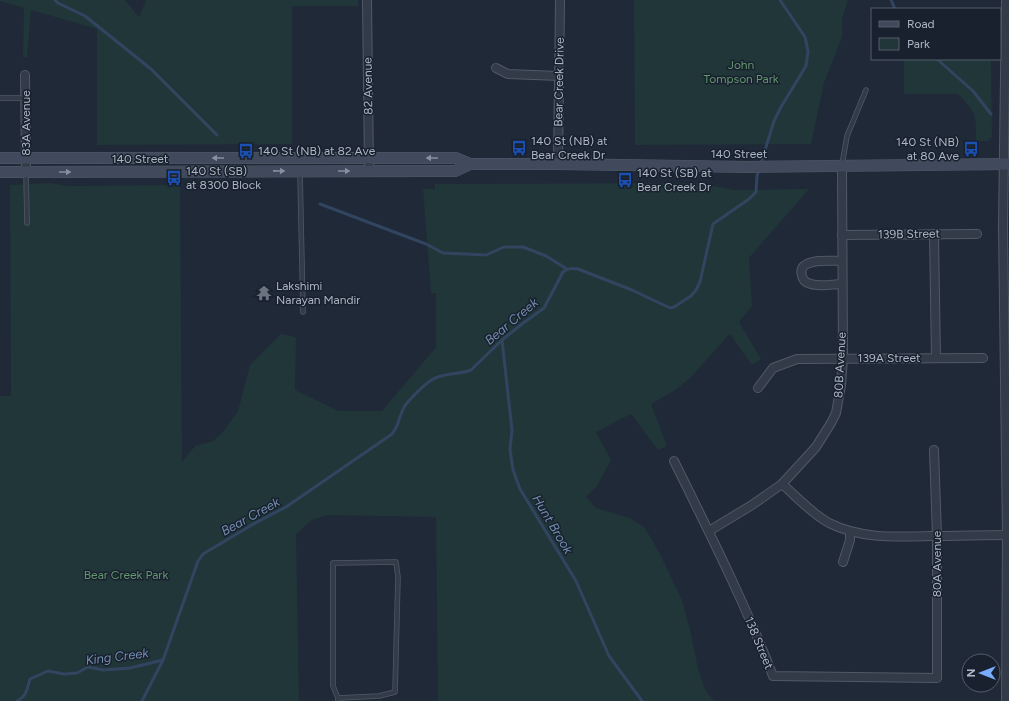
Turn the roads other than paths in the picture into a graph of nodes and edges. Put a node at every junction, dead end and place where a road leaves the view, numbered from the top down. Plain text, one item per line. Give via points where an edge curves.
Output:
1 (367, 0) edge
2 (560, 0) edge
3 (1006, 0) edge
4 (496, 68) dead end
5 (25, 75) dead end
6 (559, 76) junction
7 (866, 90) dead end
8 (0, 98) edge
9 (26, 98) junction
10 (0, 158) edge
11 (26, 158) junction
12 (368, 158) junction
13 (470, 164) junction
14 (558, 164) junction
15 (1007, 164) edge
16 (842, 165) junction
17 (300, 171) junction
18 (369, 171) junction
19 (0, 172) edge
20 (26, 172) junction
21 (26, 223) dead end
22 (1006, 227) edge
23 (934, 234) junction
24 (977, 234) dead end
25 (842, 235) junction
26 (842, 261) junction
27 (842, 284) junction
28 (303, 312) dead end
29 (843, 358) junction
30 (936, 358) junction
31 (983, 358) dead end
32 (758, 388) dead end
33 (934, 450) dead end
34 (674, 461) dead end
35 (782, 484) junction
36 (709, 531) junction
37 (850, 532) junction
38 (1008, 535) edge
39 (937, 536) junction
40 (843, 562) dead end
41 (937, 678) joint
42 (338, 699) edge
43 (1006, 701) edge

1 - 12 street, 82 Avenue
2 - 6 street, Bear Creek Drive
3 - 15 street
4 - 6 street via 508,74
5 - 9 street, 83A Avenue
6 - 14 street, Bear Creek Drive
7 - 16 lane via 847,136
8 - 9 lane
9 - 11 street, 83A Avenue
10 - 11 main road, 140 Street
12 -> 11 main road, 140 Street
11 - 20 street, 83A Avenue
13 -> 12 main road, 140 Street via 456,158
12 - 18 street, 82 Avenue
13 - 14 main road, 140 Street
13 - 18 main road, 140 Street via 456,171
14 - 16 main road, 140 Street via 748,167
15 - 16 main road, 140 Street
15 - 22 street
16 - 25 street, 80B Avenue
17 -> 18 main road, 140 Street
20 -> 17 main road, 140 Street
17 - 28 lane
19 - 20 main road, 140 Street
20 - 21 lane
22 - 38 street
23 - 24 street, 139B Street
23 - 25 street, 139B Street
23 - 30 street
25 - 26 street, 80B Avenue
26 - 27 street, 80B Avenue
26 - 27 street via 812,261 805,264 801,275 804,281 811,284
27 - 29 street, 80B Avenue
29 - 30 street, 139A Street
29 - 32 street, 139A Street via 797,359 773,368
29 - 35 street, 80B Avenue via 839,400 831,424 816,447
30 - 31 street, 139A Street
33 - 39 street, 80A Avenue
34 - 36 street, 138 Street
35 - 36 street, 80B Avenue
35 - 37 street via 814,513
36 - 41 street, 138 Street via 773,676
37 - 39 street via 883,537
37 - 40 street
38 - 39 street
38 - 43 street
39 - 41 street, 80A Avenue
42 - 42 lane via 379,696 395,692 398,577 396,562 333,563 333,686

